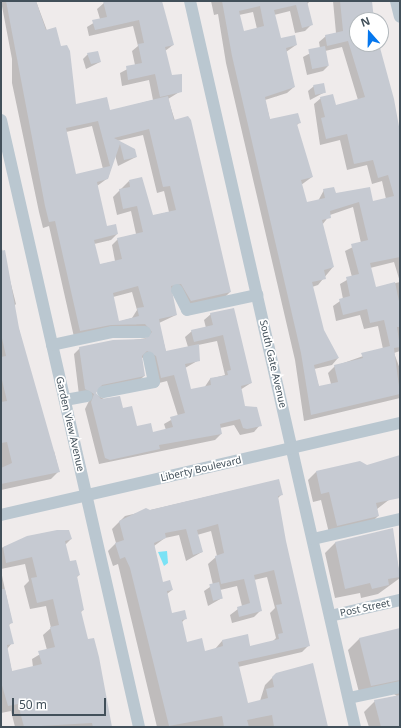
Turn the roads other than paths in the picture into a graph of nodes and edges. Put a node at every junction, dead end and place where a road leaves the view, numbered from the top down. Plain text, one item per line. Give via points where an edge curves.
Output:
1 (190, 1) edge
2 (396, 1) edge
3 (400, 17) edge
4 (1, 120) edge
5 (177, 290) dead end
6 (257, 295) junction
7 (145, 332) dead end
8 (52, 345) junction
9 (149, 358) dead end
10 (103, 392) dead end
11 (87, 396) dead end
12 (65, 400) junction
13 (400, 423) edge
14 (292, 448) junction
15 (87, 496) junction
16 (1, 515) edge
17 (400, 519) edge
18 (313, 539) junction
19 (400, 600) edge
20 (330, 616) junction
21 (400, 687) edge
22 (349, 698) junction
23 (140, 727) edge
24 (356, 727) edge

1 - 6 street, South Gate Avenue
2 - 3 street
4 - 8 street, Garden View Avenue
5 - 6 street via 187,310
6 - 14 street, South Gate Avenue
7 - 8 street via 112,332
8 - 12 street, Garden View Avenue
9 - 10 street via 154,382
11 - 12 street
12 - 15 street, Garden View Avenue
13 - 14 street, Liberty Boulevard
14 - 15 street, Liberty Boulevard
14 - 18 street, South Gate Avenue
15 - 16 street, Liberty Boulevard
15 - 23 street, Garden View Avenue
17 - 18 street
18 - 20 street, South Gate Avenue
19 - 20 street, Post Street
20 - 22 street, South Gate Avenue
21 - 22 street
22 - 24 street, South Gate Avenue

